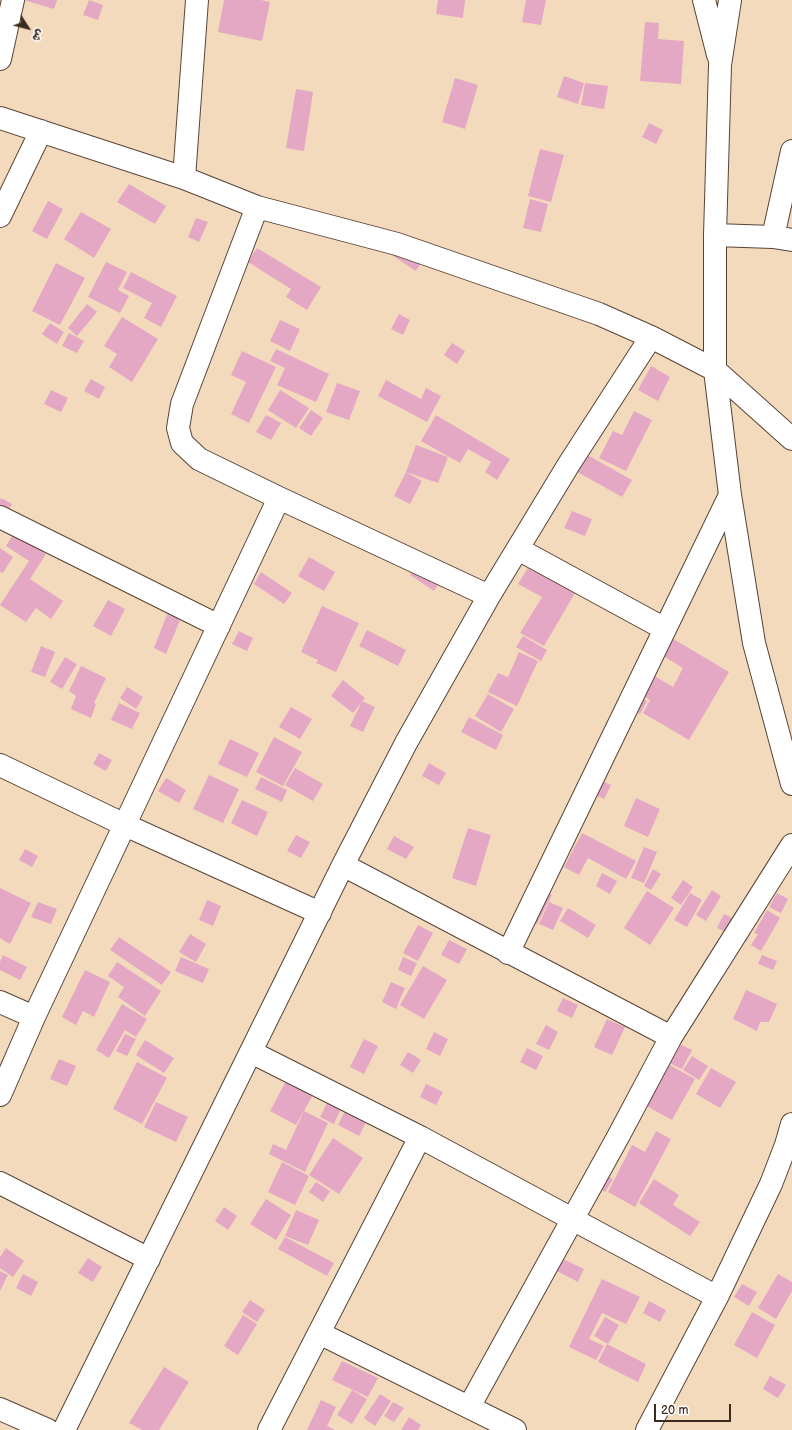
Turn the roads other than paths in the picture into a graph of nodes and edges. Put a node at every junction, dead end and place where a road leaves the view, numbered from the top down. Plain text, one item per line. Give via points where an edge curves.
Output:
1 (13, 0) edge
2 (198, 0) edge
3 (704, 0) edge
4 (730, 0) edge
5 (0, 59) edge
6 (720, 65) junction
7 (0, 118) edge
8 (41, 131) junction
9 (792, 151) edge
10 (184, 178) junction
11 (257, 207) junction
12 (0, 216) edge
13 (715, 235) junction
14 (782, 238) edge
15 (651, 337) junction
16 (715, 370) junction
17 (792, 439) edge
18 (730, 495) junction
19 (280, 498) junction
20 (0, 517) edge
21 (518, 549) junction
22 (489, 596) junction
23 (219, 626) junction
24 (664, 629) junction
25 (0, 765) edge
26 (792, 784) edge
27 (125, 825) junction
28 (792, 846) edge
29 (343, 866) junction
30 (320, 913) junction
31 (508, 953) junction
32 (0, 1002) edge
33 (34, 1017) junction
34 (671, 1037) junction
35 (251, 1052) junction
36 (0, 1095) edge
37 (792, 1124) edge
38 (420, 1137) junction
39 (0, 1183) edge
40 (573, 1220) junction
41 (149, 1259) junction
42 (717, 1297) junction
43 (319, 1333) junction
44 (469, 1407) junction
45 (0, 1409) edge
46 (48, 1430) edge
47 (64, 1430) edge
48 (268, 1430) edge
49 (515, 1430) edge
50 (647, 1430) edge

1 - 5 street
2 - 10 street
3 - 6 street
4 - 6 street
6 - 13 street
7 - 8 street
8 - 10 street
8 - 12 street
9 - 14 street
10 - 11 street
11 - 15 street via 397,244 599,314
11 - 19 street via 182,404 178,428 182,443 199,459
13 - 14 street
13 - 16 street
15 - 16 street
15 - 21 street
16 - 17 street
16 - 18 street
18 - 24 street
18 - 26 street via 754,643
19 - 22 street
19 - 23 street
20 - 23 street
21 - 22 street
21 - 24 street
22 - 29 street via 406,742
23 - 27 street
24 - 31 street
25 - 27 street
27 - 30 street
27 - 33 street
28 - 34 street
29 - 30 street
29 - 31 street
30 - 35 street
31 - 34 street
32 - 33 street
33 - 36 street
34 - 40 street
35 - 38 street
35 - 41 street
37 - 42 street via 771,1184
38 - 40 street
38 - 43 street
39 - 41 street
40 - 42 street
40 - 44 street
41 - 47 street
42 - 50 street
43 - 44 street
43 - 48 street
44 - 49 street
45 - 46 street

